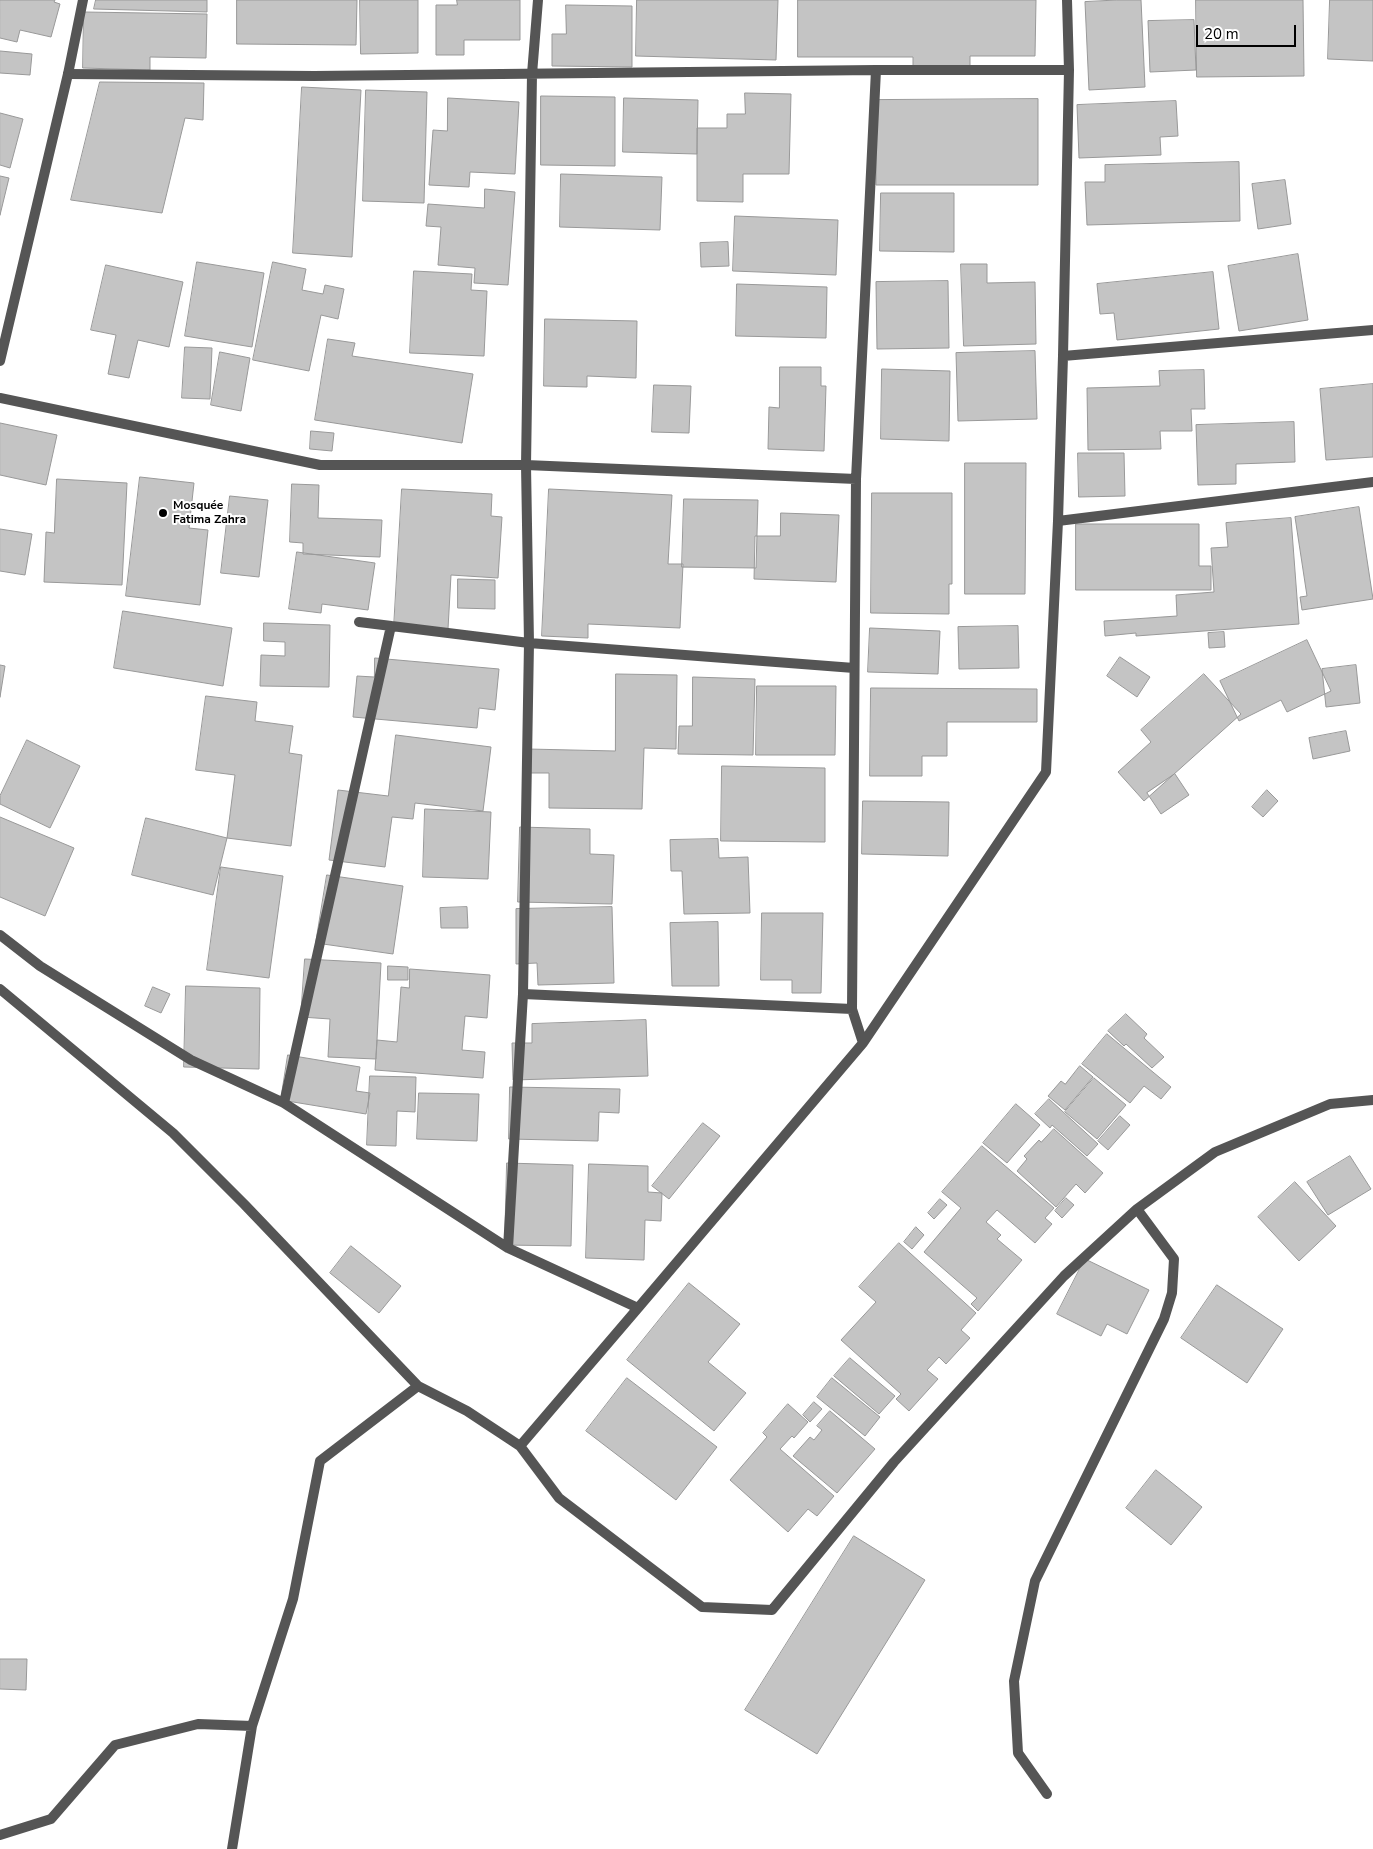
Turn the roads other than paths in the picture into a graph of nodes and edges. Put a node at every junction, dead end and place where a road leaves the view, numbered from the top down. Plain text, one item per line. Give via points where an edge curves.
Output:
1 (83, 0) edge
2 (538, 0) edge
3 (1067, 0) edge
4 (876, 70) junction
5 (1069, 70) junction
6 (68, 74) junction
7 (532, 74) junction
8 (1373, 330) edge
9 (1063, 356) junction
10 (0, 361) edge
11 (0, 398) edge
12 (526, 465) junction
13 (856, 479) junction
14 (1373, 482) edge
15 (1058, 521) junction
16 (359, 622) dead end
17 (391, 626) junction
18 (529, 643) junction
19 (854, 668) junction
20 (0, 935) edge
21 (0, 989) edge
22 (523, 994) junction
23 (852, 1009) junction
24 (863, 1042) junction
25 (1373, 1100) edge
26 (284, 1103) junction
27 (1137, 1209) junction
28 (508, 1248) junction
29 (638, 1308) junction
30 (418, 1386) junction
31 (520, 1446) junction
32 (252, 1726) junction
33 (1047, 1794) dead end
34 (0, 1835) edge
35 (232, 1849) edge

1 - 6 street
2 - 7 street
3 - 5 street
4 - 5 street
4 - 7 street
4 - 13 street
5 - 9 street
6 - 7 street
6 - 10 street
7 - 12 street
8 - 9 street
9 - 15 street
11 - 12 street via 320,466
12 - 13 street
12 - 18 street
13 - 19 street
14 - 15 street
15 - 24 street via 1046,772
16 - 17 street
17 - 18 street
17 - 26 street
18 - 19 street
18 - 22 street
19 - 23 street
20 - 26 street via 40,966 191,1060
21 - 30 street via 173,1132
22 - 23 street
22 - 28 street
23 - 24 street
24 - 29 street
25 - 27 street via 1330,1104 1215,1152
26 - 28 street
27 - 31 street via 1064,1276 894,1462 772,1610 702,1607 559,1498
27 - 33 street via 1174,1259 1172,1293 1164,1319 1035,1582 1014,1681 1018,1753
28 - 29 street
29 - 31 street
30 - 31 street via 467,1411
30 - 32 street via 320,1461 294,1599
32 - 34 street via 198,1724 115,1746 51,1819
32 - 35 street

